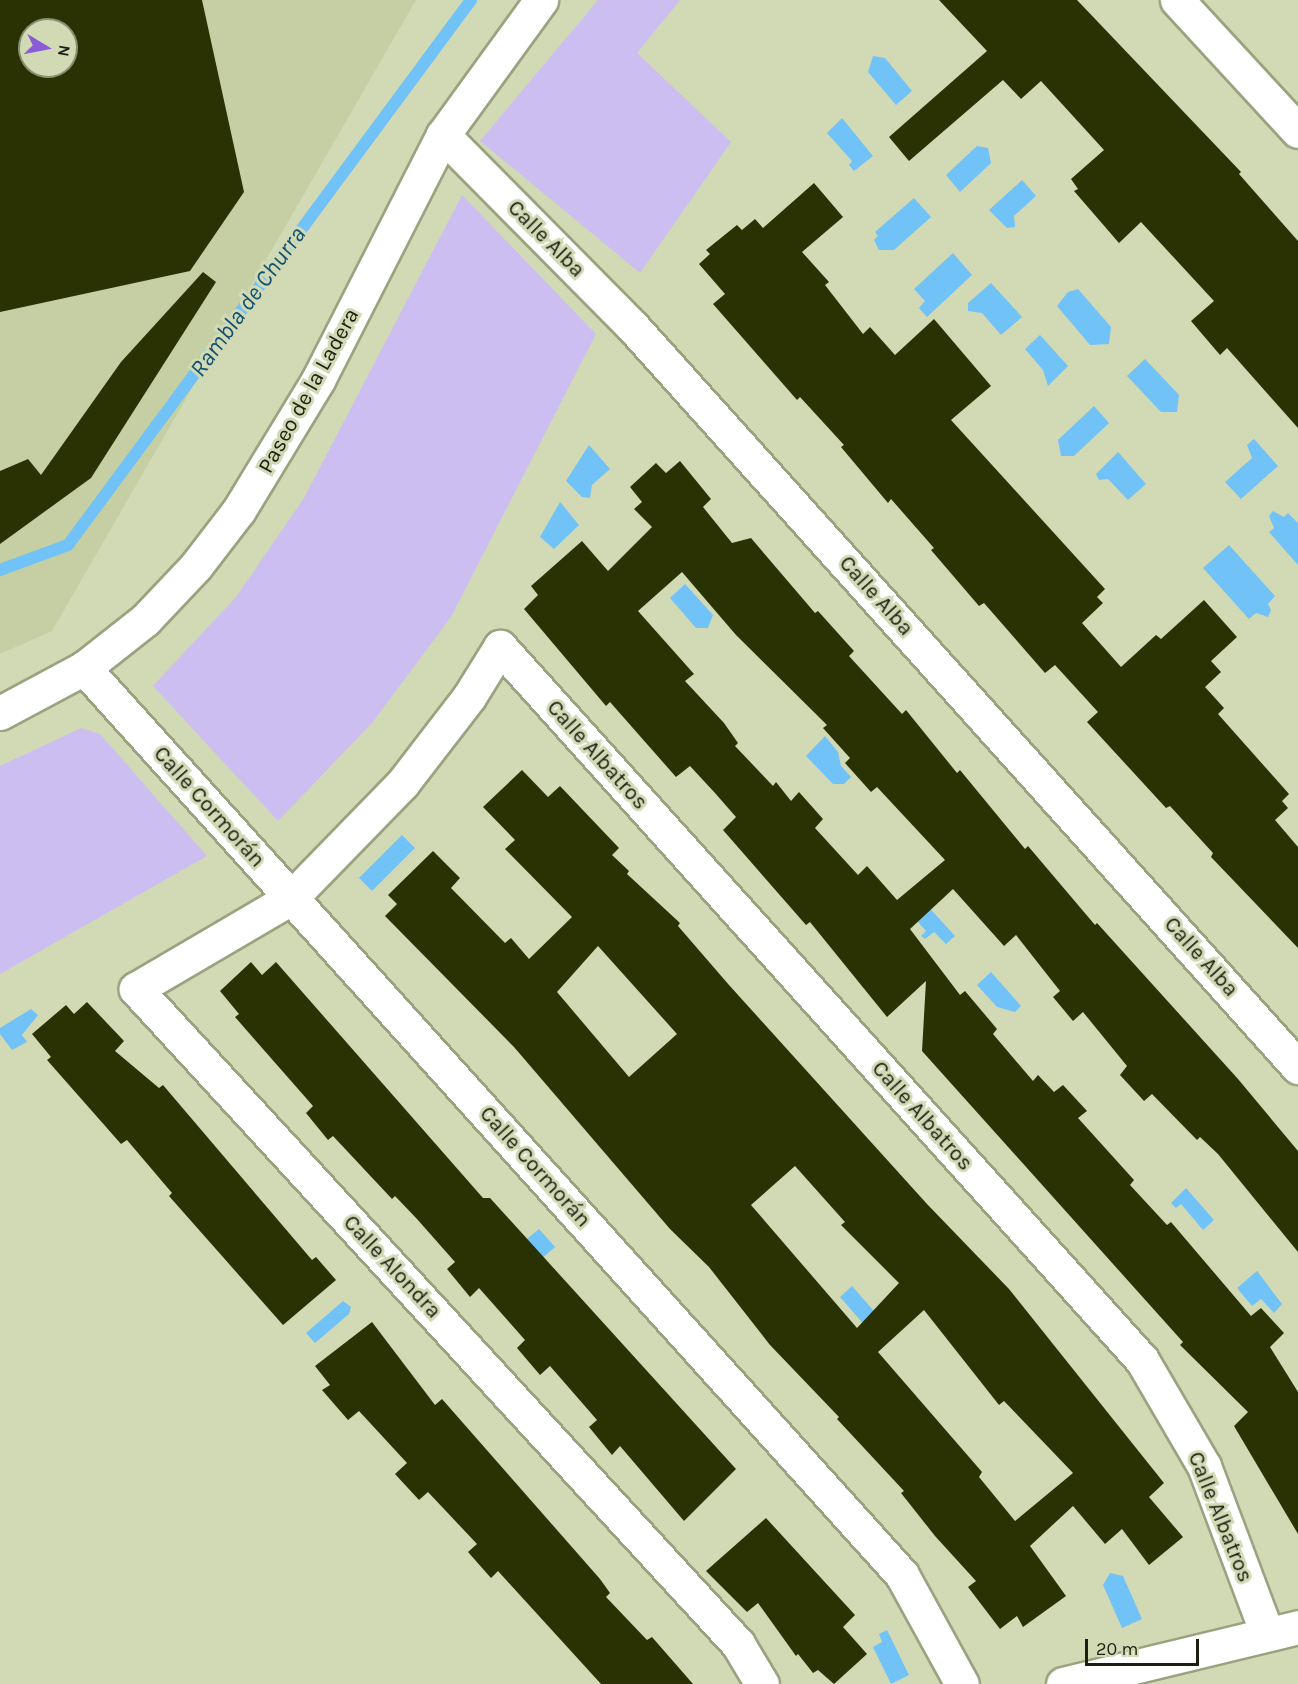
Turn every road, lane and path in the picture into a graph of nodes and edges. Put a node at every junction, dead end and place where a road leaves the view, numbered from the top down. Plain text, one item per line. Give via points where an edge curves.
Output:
1 (541, 0) edge
2 (1177, 0) edge
3 (1298, 131) edge
4 (443, 135) junction
5 (84, 668) junction
6 (0, 713) edge
7 (291, 898) junction
8 (1298, 1067) edge
9 (1283, 1631) edge
10 (762, 1684) edge
11 (962, 1684) edge
12 (1063, 1684) edge

1 - 4 street, Paseo de la Ladera
2 - 3 street
4 - 5 street, Paseo de la Ladera via 318,380 239,510 196,566 145,620
4 - 8 street, Calle Alba via 633,327
5 - 6 street, Paseo de la Ladera
5 - 7 street, Calle Cormorán
7 - 9 street, Calle Albatros via 402,784 469,697 500,648 1142,1360 1204,1466
7 - 10 street, Calle Alondra via 136,988 738,1644
7 - 11 street, Calle Cormorán via 903,1575
9 - 12 street

